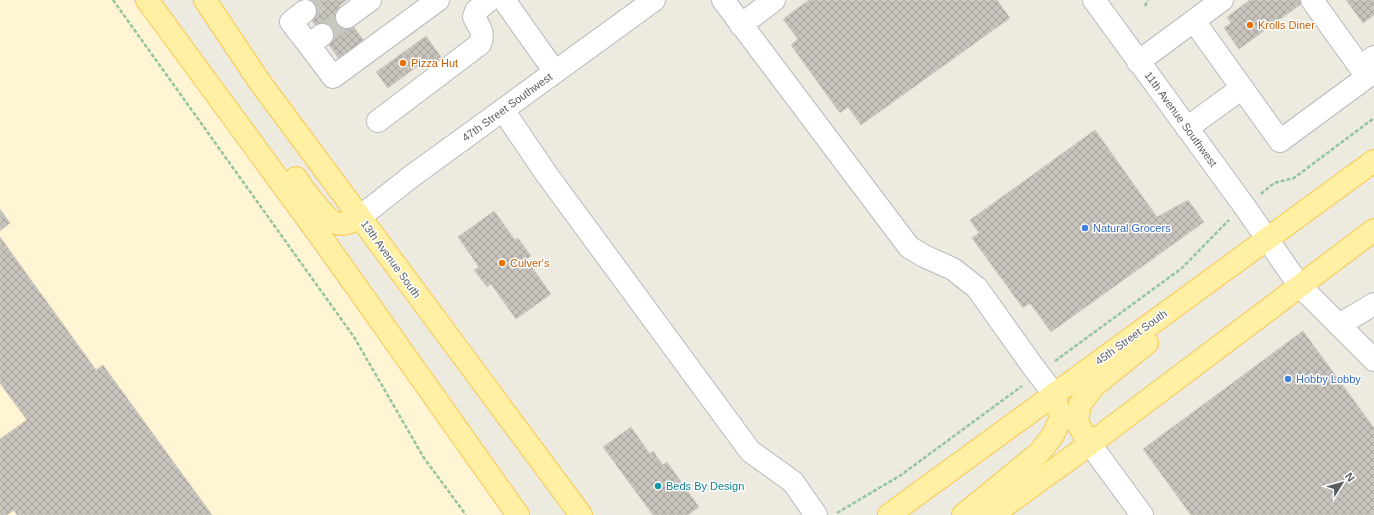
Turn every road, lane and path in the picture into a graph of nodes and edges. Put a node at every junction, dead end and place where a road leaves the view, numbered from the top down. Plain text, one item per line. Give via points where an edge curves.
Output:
1 (113, 0) edge
2 (147, 0) edge
3 (205, 0) edge
4 (370, 0) edge
5 (438, 0) edge
6 (489, 0) edge
7 (504, 0) edge
8 (654, 0) edge
9 (723, 0) edge
10 (774, 0) edge
11 (1148, 0) edge
12 (1222, 0) edge
13 (1312, 0) edge
14 (1097, 1) edge
15 (1145, 6) dead end
16 (298, 16) dead end
17 (347, 17) tunnel mouth
18 (1194, 21) junction
19 (741, 25) junction
20 (176, 40) junction
21 (1138, 62) junction
22 (1367, 62) edge
23 (555, 72) junction
24 (1242, 88) junction
25 (503, 110) junction
26 (1374, 118) edge
27 (378, 121) dead end
28 (1187, 128) junction
29 (1374, 160) edge
30 (1274, 183) dead end
31 (360, 217) junction
32 (1374, 230) edge
33 (1267, 238) junction
34 (1299, 285) junction
35 (1178, 303) junction
36 (1374, 304) edge
37 (1339, 325) junction
38 (1374, 360) edge
39 (1054, 394) junction
40 (1090, 444) junction
41 (466, 515) edge
42 (518, 515) edge
43 (581, 515) edge
44 (816, 515) edge
45 (889, 515) edge
46 (963, 515) edge
47 (992, 515) edge
48 (1142, 515) edge

1 - 41 path via 354,337 424,458
2 - 20 main road
3 - 31 main road, 13th Avenue South via 259,81
4 - 17 street
5 - 16 street via 333,77 315,40
6 - 27 street via 479,7 474,17 482,31 480,44
7 - 23 street
8 - 23 street, 47th Street Southwest
9 - 19 street
10 - 19 street
11 - 15 path
12 - 18 street
13 - 22 street
14 - 21 street, 11th Avenue Southwest
18 - 21 street
18 - 24 street
19 - 39 street via 909,247 953,269 977,288
20 - 31 main road via 208,65 320,209 336,223 349,224
20 - 42 main road via 326,244
21 - 28 street, 11th Avenue Southwest
22 - 24 street via 1367,77 1280,141
23 - 25 street, 47th Street Southwest
24 - 28 street
25 - 31 street, 47th Street Southwest
25 - 44 street via 750,451 793,482
26 - 30 path via 1294,178
28 - 33 street, 11th Avenue Southwest
29 - 33 main road, 45th Street South
31 - 43 main road, 13th Avenue South
32 - 34 main road
33 - 34 street, 11th Avenue Southwest
33 - 35 main road, 45th Street South
34 - 37 street, 11th Avenue Southwest
34 - 40 main road
35 - 39 main road, 45th Street South
35 - 40 main road via 1164,329 1094,386 1080,404 1077,422
36 - 37 street
37 - 38 street, 11th Avenue Southwest
39 - 45 main road, 45th Street South
39 - 46 main road via 1061,418 1053,435 1039,453
40 - 47 main road
40 - 48 street

